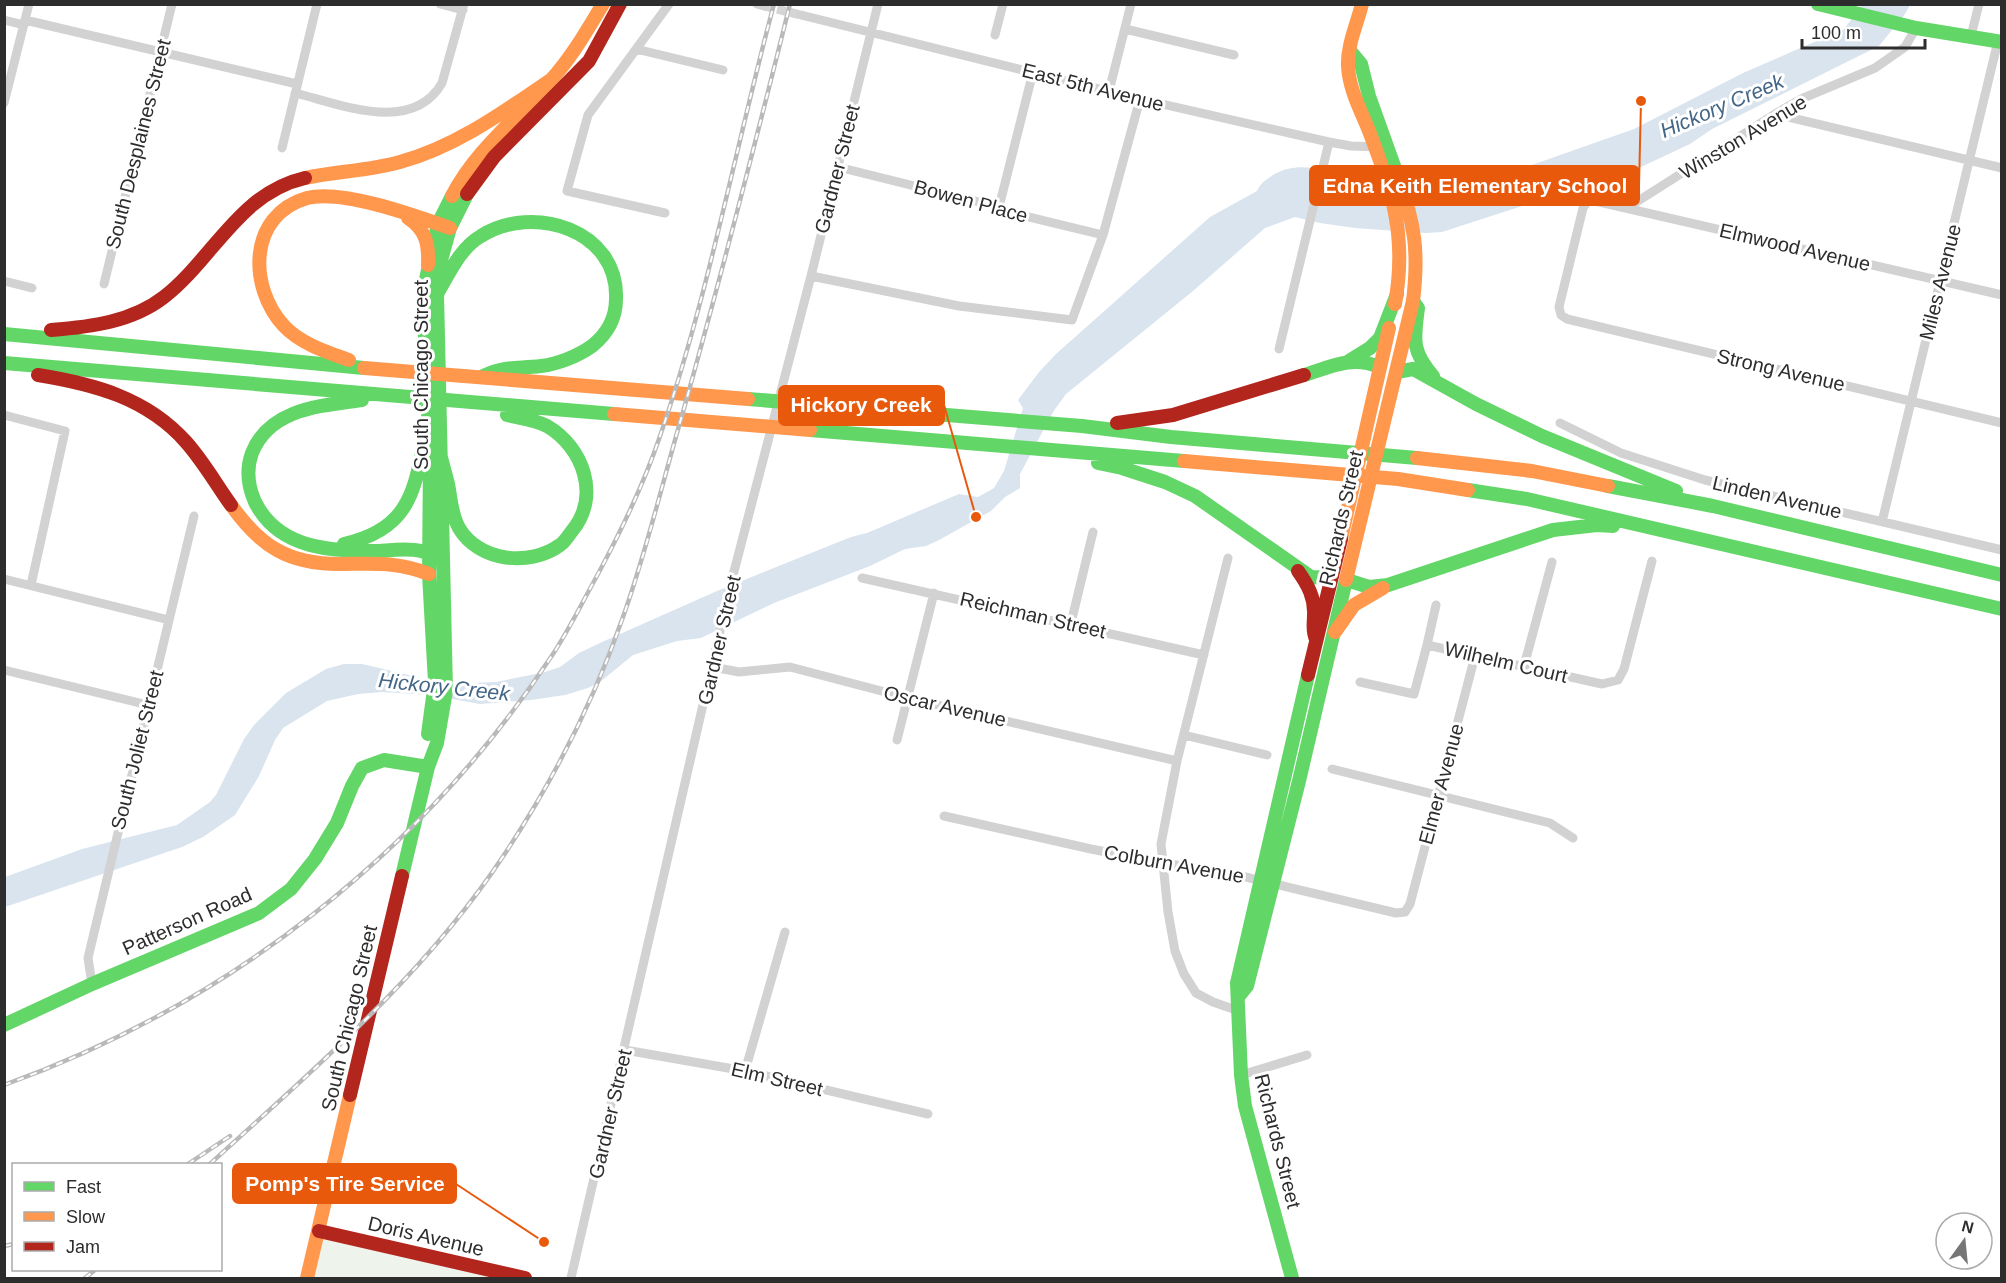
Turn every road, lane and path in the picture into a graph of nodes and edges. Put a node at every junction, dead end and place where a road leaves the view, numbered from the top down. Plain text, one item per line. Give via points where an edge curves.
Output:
1 (29, 4) edge
2 (172, 4) edge
3 (317, 4) edge
4 (440, 4) edge
5 (603, 4) edge
6 (620, 4) edge
7 (669, 4) edge
8 (878, 4) edge
9 (1003, 4) edge
10 (1131, 4) edge
11 (1362, 4) edge
12 (1818, 4) edge
13 (1979, 4) edge
14 (464, 7) edge
15 (801, 15) tunnel mouth
16 (4, 20) edge
17 (25, 22) junction
18 (1125, 28) junction
19 (1916, 28) junction
20 (871, 32) junction
21 (996, 35) dead end
22 (1971, 36) junction
23 (2000, 42) edge
24 (636, 49) junction
25 (160, 52) junction
26 (1234, 55) dead end
27 (723, 70) dead end
28 (1033, 72) junction
29 (552, 79) junction
30 (7, 81) edge
31 (296, 88) junction
32 (1109, 91) junction
33 (1140, 99) junction
34 (4, 103) edge
35 (1775, 114) junction
36 (1329, 142) junction
37 (1381, 147) junction
38 (282, 148) dead end
39 (1970, 161) junction
40 (838, 167) junction
41 (2001, 168) edge
42 (999, 207) junction
43 (1627, 208) junction
44 (400, 213) junction
45 (665, 213) dead end
46 (444, 226) junction
47 (1103, 236) junction
48 (1409, 239) junction
49 (428, 265) junction
50 (811, 276) junction
51 (1940, 280) junction
52 (4, 281) edge
53 (104, 284) dead end
54 (32, 288) dead end
55 (437, 294) junction
56 (1397, 294) junction
57 (2001, 295) edge
58 (1413, 301) junction
59 (1561, 315) joint
60 (4, 333) edge
61 (1279, 349) dead end
62 (1349, 361) junction
63 (4, 363) edge
64 (1379, 367) junction
65 (376, 369) junction
66 (4, 370) edge
67 (1397, 372) junction
68 (471, 377) junction
69 (1444, 388) junction
70 (394, 397) junction
71 (1911, 400) junction
72 (471, 402) junction
73 (4, 415) edge
74 (1560, 423) dead end
75 (2001, 423) edge
76 (428, 426) junction
77 (1082, 426) junction
78 (1069, 453) junction
79 (441, 458) junction
80 (1713, 506) junction
81 (194, 516) dead end
82 (1882, 522) junction
83 (1093, 532) dead end
84 (1677, 533) junction
85 (326, 547) junction
86 (2001, 550) edge
87 (436, 558) junction
88 (1228, 558) dead end
89 (1652, 561) dead end
90 (1552, 562) dead end
91 (1294, 566) junction
92 (429, 574) junction
93 (2001, 575) edge
94 (862, 578) dead end
95 (1330, 578) junction
96 (4, 579) edge
97 (1347, 580) junction
98 (32, 585) junction
99 (1388, 585) junction
100 (934, 593) junction
101 (1436, 605) dead end
102 (2001, 609) edge
103 (169, 620) junction
104 (1071, 623) junction
105 (1335, 632) junction
106 (1316, 639) junction
107 (1427, 645) junction
108 (440, 652) junction
109 (1204, 655) junction
110 (1475, 656) junction
111 (1524, 666) junction
112 (713, 667) junction
113 (4, 670) edge
114 (1360, 682) dead end
115 (908, 698) junction
116 (148, 705) junction
117 (1184, 735) junction
118 (897, 740) dead end
119 (1267, 755) dead end
120 (1177, 761) junction
121 (428, 767) junction
122 (1332, 770) dead end
123 (1438, 796) junction
124 (944, 816) dead end
125 (1574, 838) dead end
126 (1162, 863) junction
127 (1267, 882) junction
128 (1405, 912) joint
129 (784, 932) dead end
130 (92, 984) junction
131 (1239, 1011) junction
132 (4, 1025) edge
133 (625, 1050) junction
134 (1307, 1055) dead end
135 (745, 1071) junction
136 (1241, 1075) junction
137 (928, 1114) dead end
138 (319, 1231) junction
139 (307, 1278) edge
140 (525, 1278) edge
141 (571, 1278) edge
142 (1292, 1278) edge

1 - 17 street
2 - 25 street, South Desplaines Street
3 - 31 street
4 - 14 street
5 - 29 main road, South Chicago Street
6 - 46 main road, South Chicago Street via 589,61 494,157
7 - 24 street
8 - 20 street, Gardner Street
9 - 21 street
10 - 18 street
11 - 37 main road, Richards Street via 1348,65 1356,97
12 - 19 main road
13 - 22 street
14 - 31 street via 446,74 437,91 412,109 381,114
15 - 20 street, East 5th Avenue
16 - 17 street
17 - 25 street
17 - 30 street
18 - 26 street
18 - 32 street
19 - 22 main road
19 - 35 street, Winston Avenue via 1905,47 1875,68
20 - 28 street, East 5th Avenue
20 - 40 street, Gardner Street
22 - 23 main road
23 - 39 street, Miles Avenue
24 - 27 street
24 - 45 street via 588,115 567,191
25 - 31 street
25 - 53 street, South Desplaines Street
28 - 32 street, East 5th Avenue
28 - 42 street
29 - 46 main road, South Chicago Street via 485,149 459,183
29 - 60 main road via 469,133 423,154 374,168 303,178 272,189 252,203 170,292 133,315 77,329
30 - 34 street
31 - 38 street
32 - 33 street, East 5th Avenue
33 - 36 street, East 5th Avenue
33 - 47 street
35 - 39 street
35 - 43 street, Winston Avenue
36 - 37 street, East 5th Avenue
36 - 61 street
37 - 48 main road, Richards Street
39 - 41 street
39 - 51 street, Miles Avenue
40 - 42 street, Bowen Place
40 - 50 street, Gardner Street
42 - 47 street, Bowen Place
43 - 51 street, Elmwood Avenue
43 - 59 street, Elmwood Avenue via 1595,201 1588,201 1583,208 1559,308
44 - 46 main road
44 - 49 main road via 415,222 426,236
44 - 65 main road via 339,198 307,198 288,206 274,218 261,244 259,267 263,288 284,326 319,349
46 - 49 main road, South Chicago Street
46 - 55 main road, South Chicago Street
47 - 50 street via 1072,320 959,306
48 - 56 main road, Richards Street
48 - 58 main road, Richards Street via 1417,270
49 - 76 main road, South Chicago Street via 423,293
50 - 112 street, Gardner Street
51 - 57 street, Elmwood Avenue
51 - 71 street, Miles Avenue
52 - 54 street
55 - 68 main road via 462,254 479,236 520,220 564,225 583,235 612,268 618,287 614,318 607,332 589,348 542,366 504,368
55 - 79 main road, South Chicago Street
56 - 62 main road via 1375,344
56 - 64 main road, Richards Street
58 - 67 main road, Richards Street
58 - 69 main road via 1418,308 1414,347 1422,365
59 - 71 street, Strong Avenue via 1567,320
60 - 65 main road
62 - 64 main road via 1368,361
62 - 77 main road via 1173,415
63 - 70 main road
64 - 67 main road
64 - 95 main road, Richards Street
65 - 68 main road
66 - 92 main road via 106,389 148,409 186,443 247,527 284,555 318,565 401,563
67 - 69 main road via 1413,369
67 - 97 main road, Richards Street
68 - 77 main road
69 - 80 main road via 1580,454
70 - 72 main road
70 - 85 main road via 312,407 269,427 256,442 249,462 248,483 266,520 304,544
71 - 75 street, Strong Avenue
71 - 82 street, Miles Avenue
72 - 78 main road
72 - 79 main road via 493,414 535,421 555,430 572,445 588,483 579,524 554,550 533,558 493,556 476,546 460,529 451,509
73 - 98 street via 65,431
74 - 82 street, Linden Avenue via 1621,453 1666,469
76 - 85 main road via 415,487 406,505 371,537
76 - 87 main road, South Chicago Street
77 - 80 main road via 1532,471
78 - 84 main road via 1398,479 1527,498
78 - 91 main road via 1085,461 1165,482 1195,496
79 - 87 main road, South Chicago Street
80 - 93 main road
81 - 103 street, South Joliet Street
82 - 86 street, Linden Avenue
83 - 104 street
84 - 99 main road via 1597,525 1553,530
84 - 102 main road
85 - 87 main road via 348,551 412,550
87 - 92 main road, South Chicago Street
87 - 108 main road, South Chicago Street
88 - 109 street
89 - 111 street, Wilhelm Court via 1624,669 1617,680 1602,684
90 - 111 street
91 - 95 main road via 1311,577
91 - 106 main road via 1312,594
92 - 108 main road, South Chicago Street
94 - 100 street, Reichman Street
95 - 97 main road
95 - 106 main road, Richards Street
96 - 98 street
97 - 99 main road via 1369,587
97 - 105 main road, Richards Street
98 - 103 street
99 - 105 main road via 1358,600
100 - 104 street, Reichman Street
100 - 115 street
101 - 107 street
103 - 116 street, South Joliet Street
104 - 109 street, Reichman Street
105 - 127 main road, Richards Street
106 - 127 main road, Richards Street
107 - 110 street, Wilhelm Court
107 - 114 street, Wilhelm Court via 1414,694
108 - 121 main road, South Chicago Street via 435,682 435,752
109 - 117 street
110 - 111 street, Wilhelm Court
110 - 123 street, Elmer Avenue
112 - 115 street, Oscar Avenue via 739,672 790,667
112 - 133 street, Gardner Street
113 - 116 street
115 - 118 street
115 - 120 street, Oscar Avenue
116 - 130 street, South Joliet Street via 88,958
117 - 119 street
117 - 120 street
120 - 126 street via 1161,844
121 - 130 main road, Patterson Road via 384,760 362,768 337,823 291,889 258,913
121 - 138 main road, South Chicago Street
122 - 123 street
123 - 125 street via 1550,823
123 - 128 street, Elmer Avenue
124 - 126 street, Colburn Avenue
126 - 127 street, Colburn Avenue
126 - 131 street via 1175,951 1184,974 1196,993
127 - 128 street, Colburn Avenue
127 - 131 main road, Richards Street via 1237,983
129 - 135 street
130 - 132 main road, Patterson Road
131 - 136 main road, Richards Street
133 - 135 street, Elm Street
133 - 141 street, Gardner Street
134 - 136 street
135 - 137 street, Elm Street
136 - 142 main road, Richards Street via 1245,1106
138 - 139 main road, South Chicago Street
138 - 140 main road, Doris Avenue

